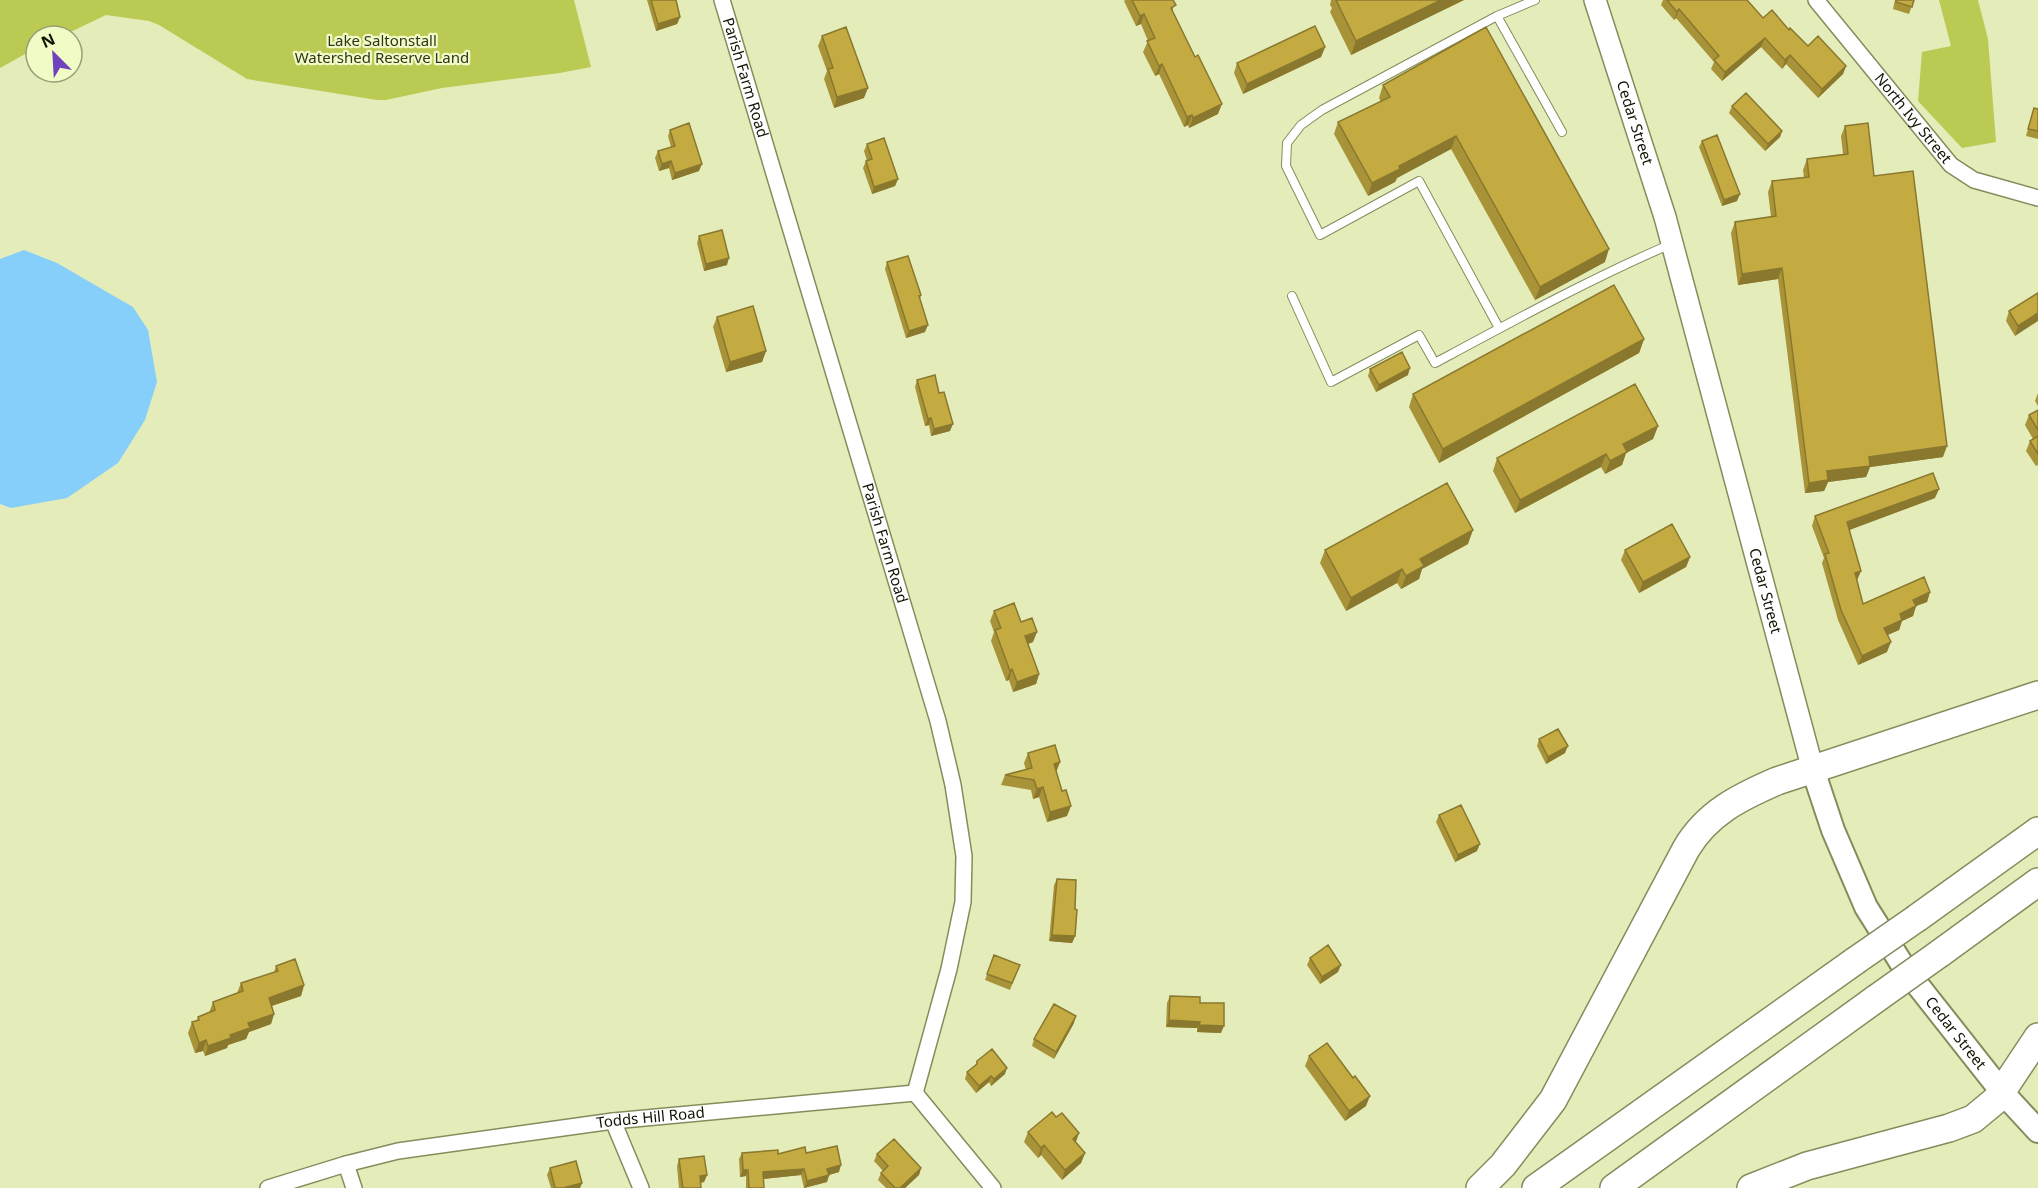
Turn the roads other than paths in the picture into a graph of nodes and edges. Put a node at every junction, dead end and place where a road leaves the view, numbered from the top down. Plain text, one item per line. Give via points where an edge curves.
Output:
1 (722, 0) edge
2 (1535, 0) edge
3 (1595, 0) edge
4 (1816, 0) edge
5 (1497, 16) junction
6 (1562, 132) dead end
7 (2038, 198) edge
8 (1673, 244) junction
9 (1292, 296) dead end
10 (1499, 328) junction
11 (2038, 695) edge
12 (1813, 770) junction
13 (2038, 831) edge
14 (2038, 882) edge
15 (2038, 1037) edge
16 (2002, 1092) junction
17 (915, 1093) junction
18 (613, 1121) junction
19 (2038, 1131) edge
20 (346, 1164) junction
21 (268, 1188) edge
22 (354, 1188) edge
23 (641, 1188) edge
24 (993, 1188) edge
25 (1480, 1188) edge
26 (1536, 1188) edge
27 (1614, 1188) edge
28 (1752, 1188) edge

1 - 17 street, Parish Farm Road via 932,698 953,785 964,856 963,902
2 - 5 lane
3 - 8 main road, Cedar Street
4 - 7 street, North Ivy Street via 1951,165 1974,180
5 - 6 lane
5 - 10 lane via 1322,110 1301,125 1287,143 1286,165 1320,235 1419,181
8 - 10 lane
8 - 12 main road, Cedar Street
9 - 10 lane via 1331,382 1419,335 1435,363
11 - 12 highway
12 - 16 main road, Cedar Street via 1866,907 1905,969
12 - 25 highway via 1740,798 1721,809 1693,836 1553,1100 1503,1165
13 - 26 highway, bridge
14 - 27 highway, bridge
15 - 16 highway
16 - 19 main road, Cedar Street
16 - 28 highway via 1981,1114 1963,1124 1807,1166
17 - 18 street, Todds Hill Road
17 - 24 street
18 - 20 street, Todds Hill Road via 398,1151
18 - 23 street
20 - 21 street, Todds Hill Road
20 - 22 street

